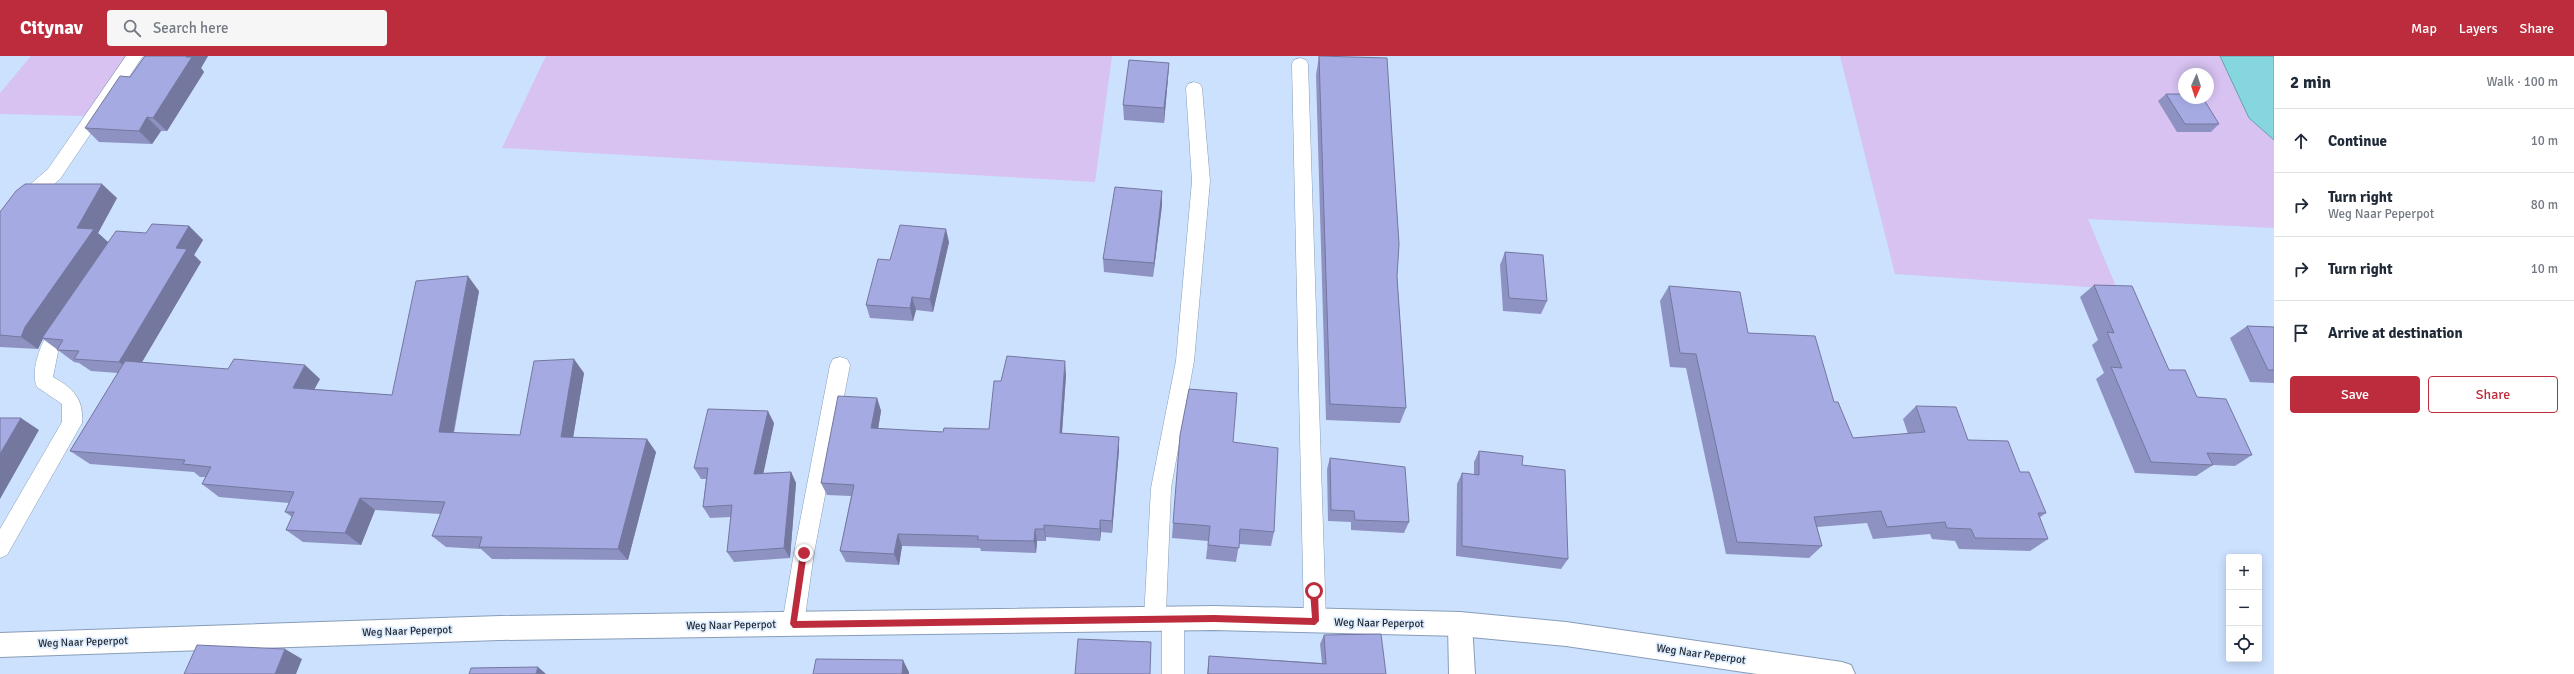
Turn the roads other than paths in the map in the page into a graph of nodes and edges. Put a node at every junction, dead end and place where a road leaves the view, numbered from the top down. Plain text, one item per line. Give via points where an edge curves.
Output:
1 (134, 56) edge
2 (1300, 64) dead end
3 (1194, 88) dead end
4 (0, 233) edge
5 (76, 309) edge
6 (840, 365) dead end
7 (0, 548) edge
8 (1164, 619) junction
9 (1315, 621) junction
10 (793, 624) junction
11 (1460, 624) junction
12 (0, 645) edge
13 (1173, 674) edge
14 (1462, 674) edge
15 (1842, 674) edge

1 - 4 lane via 54,174 25,199
2 - 9 lane
3 - 8 lane via 1201,181 1186,360 1161,488
5 - 7 lane via 50,347 42,368 44,381 68,395 74,411 72,423
6 - 10 lane
8 - 9 street, Weg Naar Peperpot
8 - 10 street, Weg Naar Peperpot
8 - 13 lane
9 - 11 street, Weg Naar Peperpot
10 - 12 street, Weg Naar Peperpot via 492,628
11 - 14 street
11 - 15 street, Weg Naar Peperpot via 1566,634

